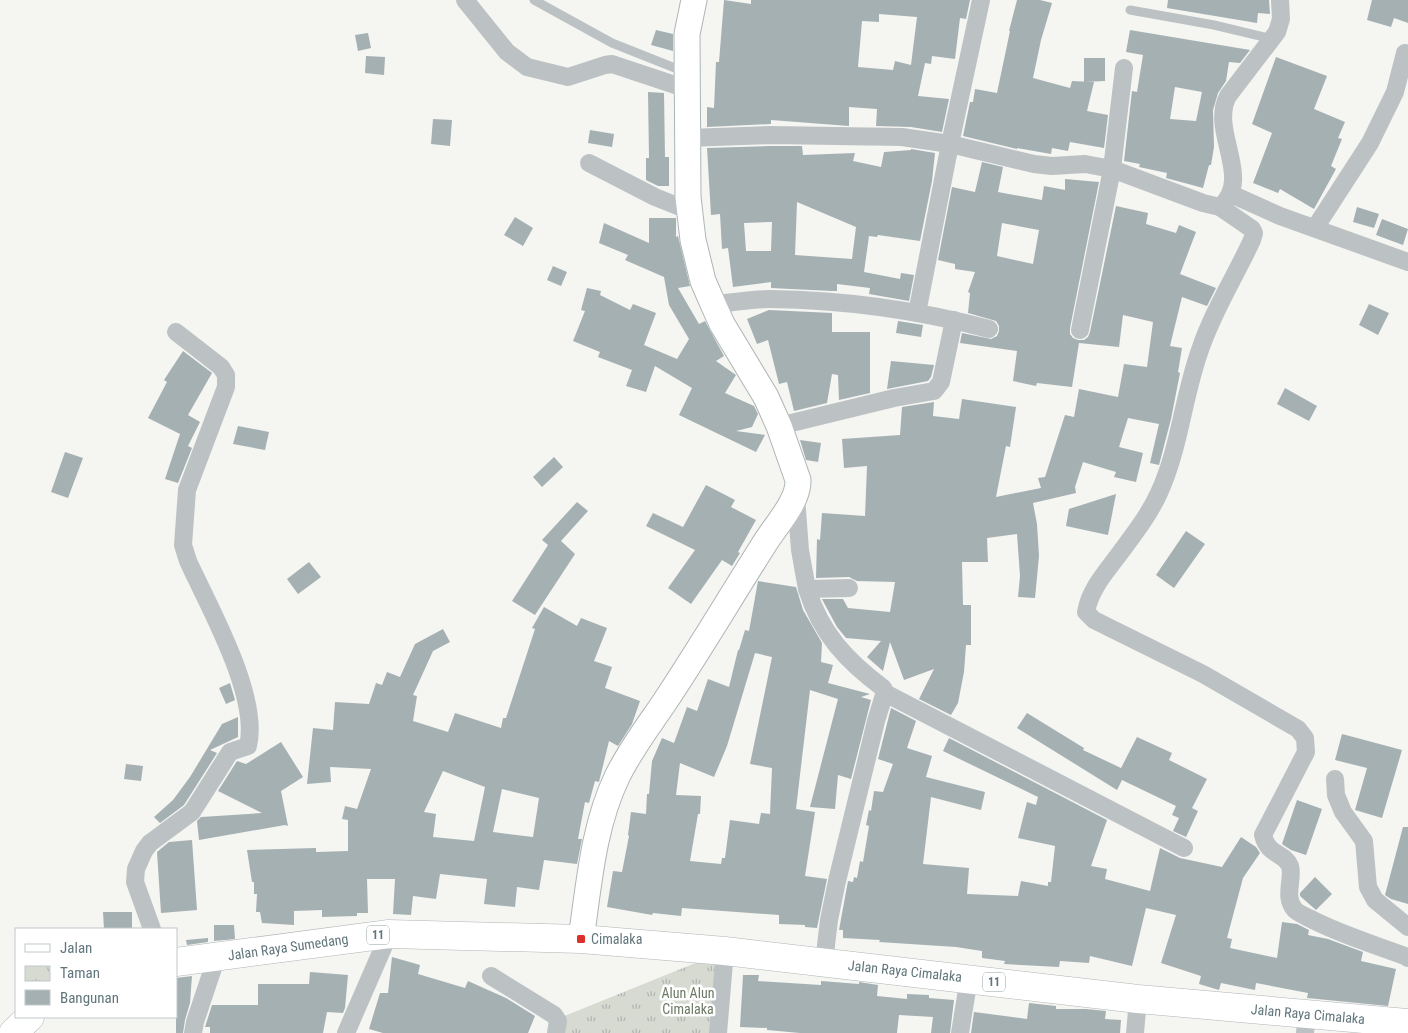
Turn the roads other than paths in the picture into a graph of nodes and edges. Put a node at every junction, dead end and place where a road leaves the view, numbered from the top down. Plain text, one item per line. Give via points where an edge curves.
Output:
1 (465, 0) edge
2 (534, 0) edge
3 (694, 0) edge
4 (981, 0) edge
5 (1280, 0) edge
6 (1130, 10) dead end
7 (1273, 39) junction
8 (1405, 53) dead end
9 (1124, 68) dead end
10 (688, 81) junction
11 (688, 138) junction
12 (950, 144) junction
13 (589, 163) dead end
14 (1112, 169) junction
15 (1225, 201) junction
16 (690, 211) junction
17 (1315, 228) junction
18 (1408, 262) edge
19 (713, 304) junction
20 (917, 313) junction
21 (954, 320) junction
22 (989, 329) dead end
23 (1080, 330) dead end
24 (176, 332) dead end
25 (779, 426) junction
26 (790, 506) junction
27 (848, 588) dead end
28 (807, 589) junction
29 (883, 698) junction
30 (1335, 779) dead end
31 (1184, 848) dead end
32 (1408, 927) edge
33 (152, 928) edge
34 (389, 934) junction
35 (581, 939) junction
36 (725, 951) junction
37 (217, 956) junction
38 (1408, 958) edge
39 (178, 962) edge
40 (824, 962) junction
41 (491, 976) dead end
42 (969, 978) junction
43 (1138, 999) junction
44 (29, 1018) edge
45 (1306, 1023) edge
46 (1408, 1023) edge
47 (13, 1033) edge
48 (193, 1033) edge
49 (346, 1033) edge
50 (556, 1033) edge
51 (718, 1033) edge
52 (960, 1033) edge
53 (1135, 1033) edge

1 - 10 street via 507,52 527,67 568,77 612,64
2 - 10 lane
3 - 10 street via 687,34
4 - 12 street
5 - 7 street via 1281,19
6 - 7 lane
7 - 15 street via 1223,107 1234,183
8 - 17 street via 1395,92 1370,143
9 - 14 street
10 - 11 street
11 - 12 street via 770,135 902,137
11 - 16 street
12 - 14 street via 1034,164 1085,164
12 - 20 street
13 - 16 street
14 - 15 street via 1203,203
14 - 23 street
15 - 17 street
15 - 38 street via 1252,229 1252,240 1216,309 1200,350 1166,478 1138,528 1096,584 1086,612 1094,620 1203,674 1298,729 1305,738 1306,752 1263,835 1265,843 1287,860 1291,868 1289,897 1295,910 1318,923
16 - 19 street via 693,240
17 - 18 street
19 - 20 street via 768,299 870,306
19 - 25 street
20 - 21 street
21 - 22 street
21 - 25 street via 941,382 934,391
24 - 33 street via 221,366 226,375 226,387 187,490 183,545 240,677 251,730 248,746 230,752 192,812 144,851 135,882
25 - 26 street via 798,480 798,489
26 - 28 street
26 - 35 street via 631,749 616,778 597,839
27 - 28 street
28 - 29 street via 833,642 863,673 883,688
29 - 31 street
29 - 40 street via 829,920
30 - 32 street via 1342,812 1364,841 1368,887 1375,900
34 - 35 highway, Jalan Raya Sumedang / 11
34 - 37 highway, Jalan Raya Sumedang / 11
34 - 49 street
35 - 36 highway, Jalan Raya Cimalaka / 11
36 - 40 highway, Jalan Raya Cimalaka / 11
36 - 51 street
37 - 39 highway, Jalan Raya Sumedang / 11
37 - 48 street
40 - 42 highway, Jalan Raya Cimalaka / 11
41 - 50 street via 554,1015 558,1021
42 - 43 highway, Jalan Raya Cimalaka / 11
42 - 52 street
43 - 45 highway, Jalan Raya Cimalaka / 11
43 - 53 street
44 - 47 highway
45 - 46 highway, Jalan Raya Cimalaka / 11 via 1345,1018

